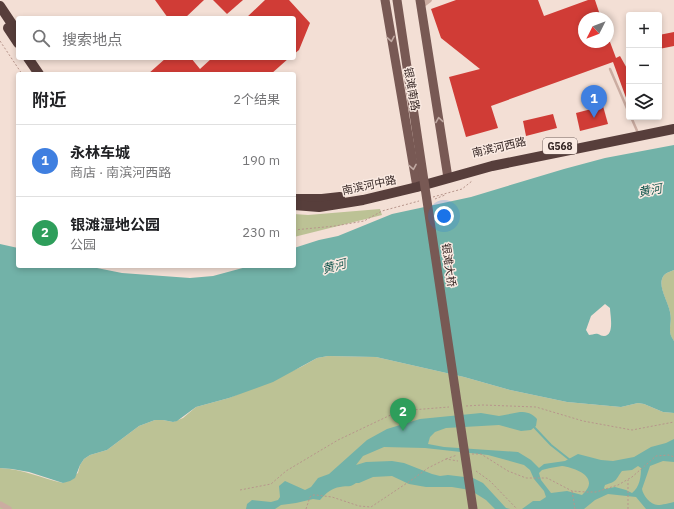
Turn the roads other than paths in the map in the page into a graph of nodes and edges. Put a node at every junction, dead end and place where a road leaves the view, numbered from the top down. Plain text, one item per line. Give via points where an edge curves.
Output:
1 (386, 0) edge
2 (397, 0) edge
3 (403, 0) edge
4 (429, 0) edge
5 (420, 3) edge
6 (0, 6) edge
7 (0, 17) edge
8 (16, 30) edge
9 (16, 40) edge
10 (30, 60) edge
11 (36, 60) edge
12 (610, 69) dead end
13 (38, 72) edge
14 (45, 72) edge
15 (626, 106) edge
16 (632, 120) edge
17 (674, 123) edge
18 (674, 129) edge
19 (637, 133) junction
20 (448, 175) junction
21 (416, 184) junction
22 (296, 199) edge
23 (296, 205) edge
24 (0, 504) edge
25 (9, 509) edge
26 (473, 509) edge
27 (479, 509) edge

1 -> 21 main road, 银滩南路
2 - 26 main road, 银滩大桥, bridge
3 - 27 main road, 银滩大桥
4 - 5 street
20 -> 5 main road, 银滩南路
6 - 8 highway
7 - 9 highway
10 - 13 highway
11 - 14 highway
12 - 15 lane
16 - 19 lane
17 - 19 highway, 南滨河西路 / G568
18 - 19 highway, 南滨河西路 / G568
19 - 20 highway, 南滨河西路 / G568
20 - 21 highway, 南滨河中路 / G568
21 - 22 highway, 南滨河中路 / G568 via 362,194
21 - 23 highway, 南滨河中路 / G568 via 363,200 319,207
24 - 25 street

